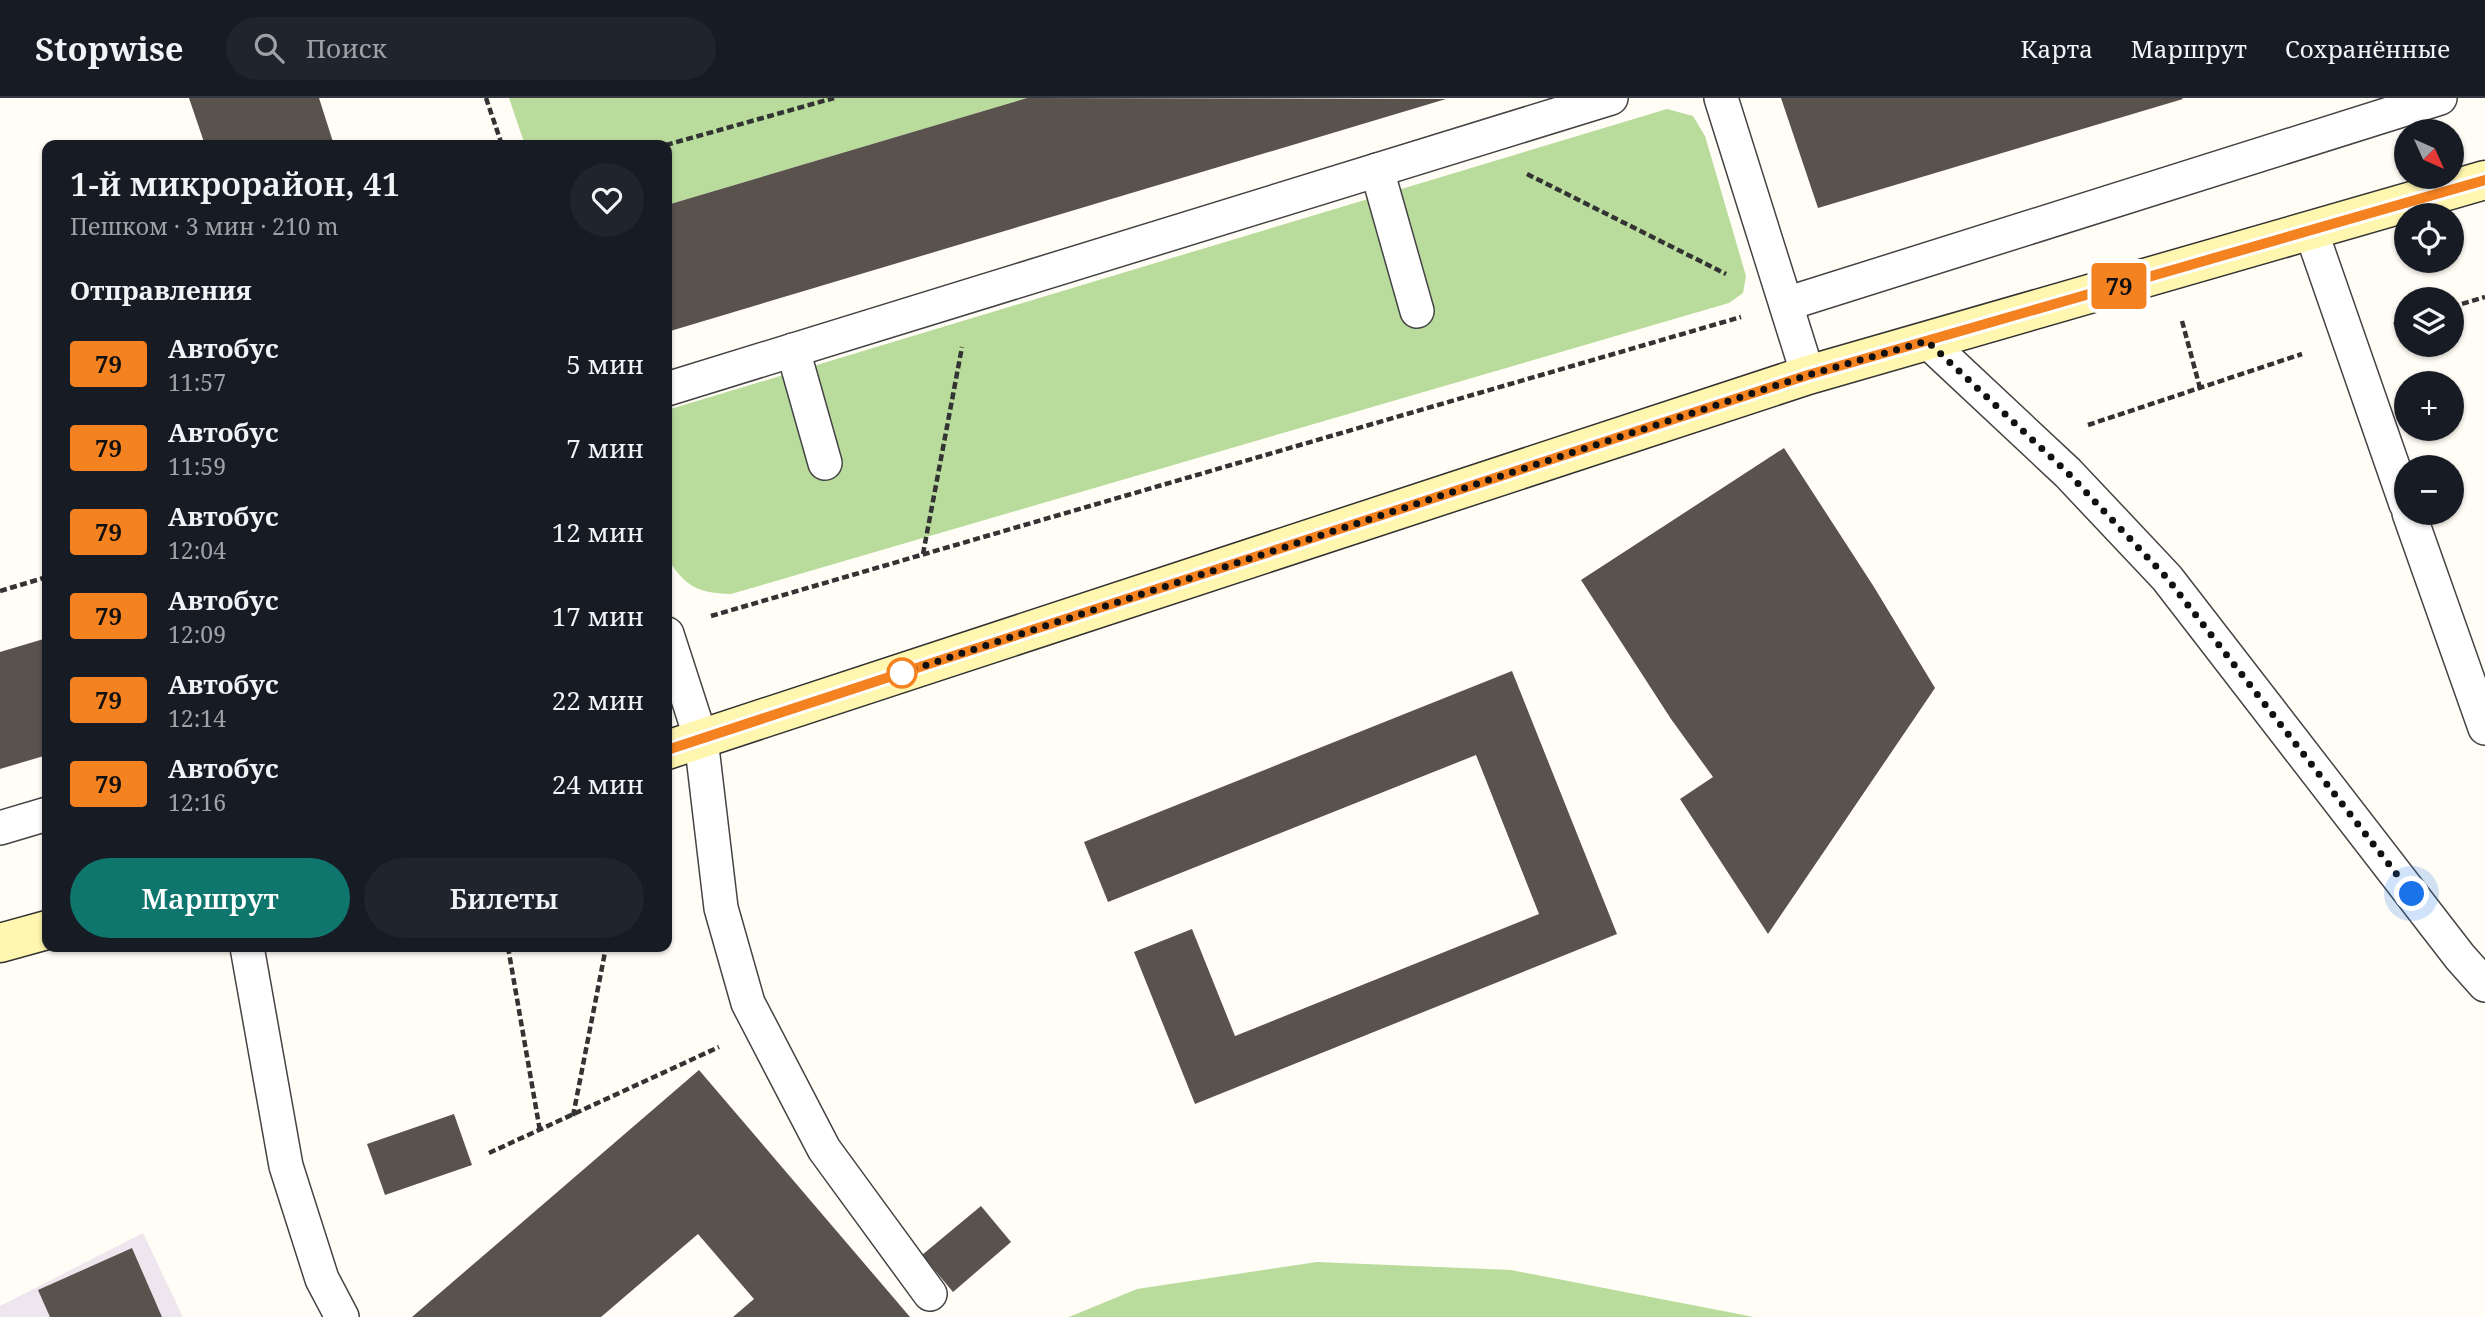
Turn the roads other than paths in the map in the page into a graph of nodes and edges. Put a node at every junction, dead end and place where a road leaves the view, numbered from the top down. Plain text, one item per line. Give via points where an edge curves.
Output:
1 (1611, 98) edge
2 (1721, 98) edge
3 (2440, 98) edge
4 (1377, 170) junction
5 (2485, 180) edge
6 (2311, 231) junction
7 (1786, 304) junction
8 (1417, 311) dead end
9 (1927, 341) junction
10 (793, 351) junction
11 (1808, 375) junction
12 (672, 387) edge
13 (825, 463) dead end
14 (2394, 469) edge
15 (2413, 525) edge
16 (672, 667) edge
17 (2485, 729) edge
18 (684, 745) edge
19 (42, 815) edge
20 (0, 828) edge
21 (42, 931) edge
22 (0, 943) edge
23 (248, 952) edge
24 (2485, 985) edge
25 (930, 1294) dead end
26 (342, 1317) edge

1 - 4 lane
2 - 7 lane
3 - 7 lane
4 - 8 lane
4 - 10 lane
5 - 6 street
6 - 9 street
6 - 14 lane
7 - 11 lane
9 - 11 street
9 - 24 lane via 2035,442 2167,578
10 - 12 lane
10 - 13 lane
11 - 18 street
15 - 17 lane
16 - 18 lane
18 - 25 lane via 748,1003 824,1149
19 - 20 lane
21 - 22 street
23 - 26 lane via 286,1166 322,1279

